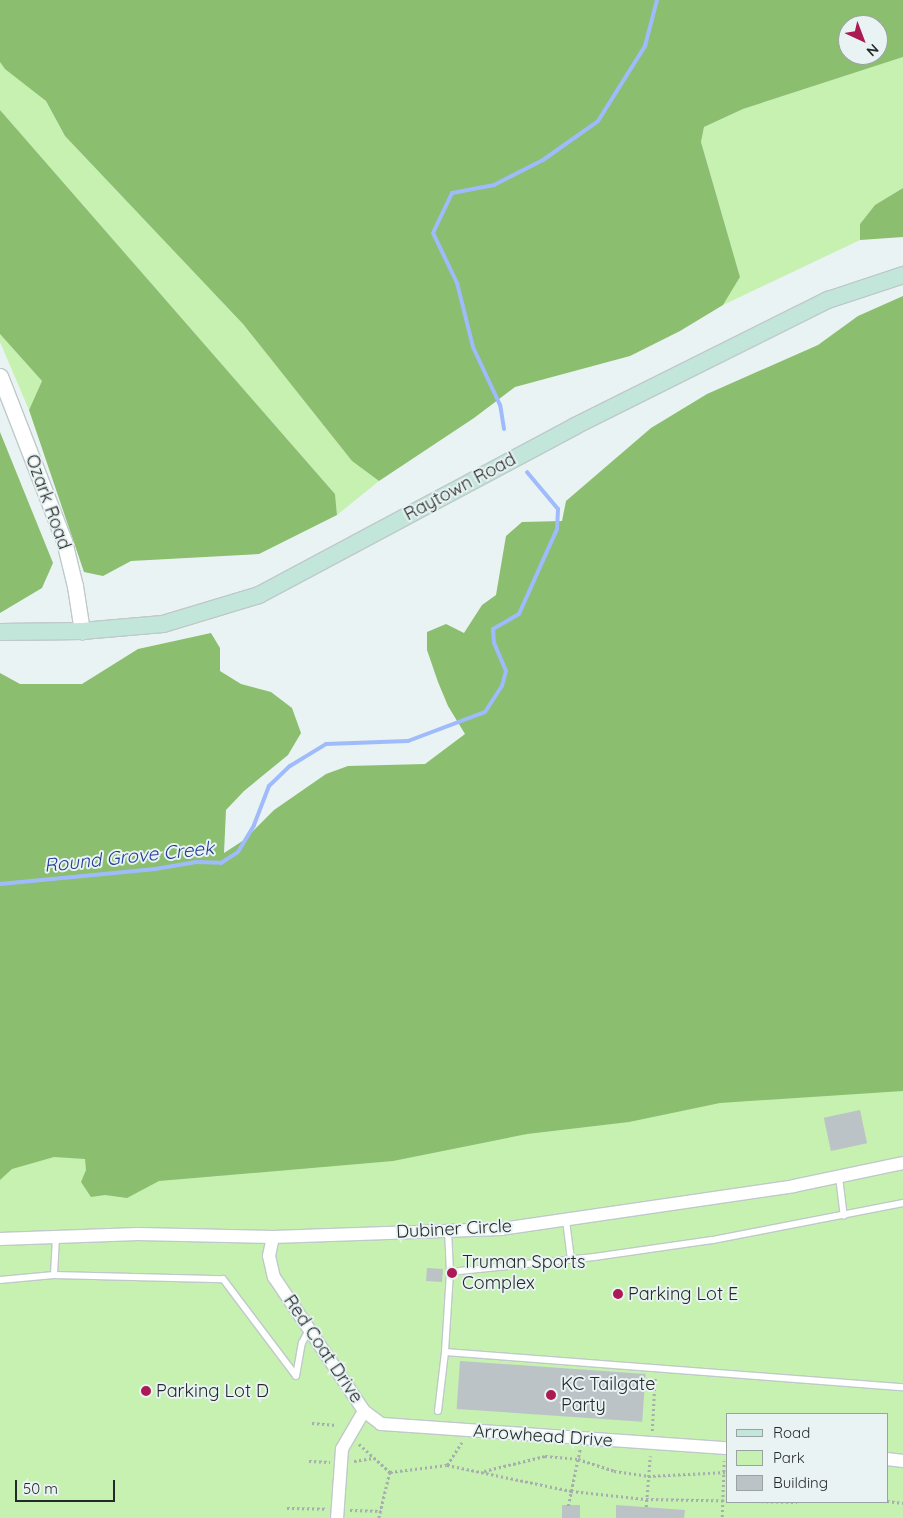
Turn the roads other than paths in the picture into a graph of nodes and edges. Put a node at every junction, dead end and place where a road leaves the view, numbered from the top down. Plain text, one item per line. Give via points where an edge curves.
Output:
1 (903, 275) edge
2 (0, 376) edge
3 (82, 631) junction
4 (0, 632) edge
5 (903, 1163) edge
6 (838, 1177) junction
7 (903, 1203) edge
8 (844, 1216) junction
9 (566, 1220) junction
10 (448, 1230) junction
11 (56, 1236) junction
12 (273, 1238) junction
13 (0, 1239) edge
14 (571, 1260) junction
15 (450, 1272) junction
16 (54, 1276) junction
17 (0, 1280) edge
18 (309, 1328) junction
19 (445, 1352) junction
20 (903, 1387) edge
21 (364, 1411) junction
22 (438, 1411) dead end
23 (725, 1454) edge
24 (888, 1459) edge
25 (903, 1461) edge
26 (337, 1512) edge

1 - 3 main road, Raytown Road via 828,300 575,426 259,595 162,624
2 - 3 street, Ozark Road via 64,541
3 - 4 main road, Raytown Road
5 - 6 street, Dubiner Circle
6 - 8 lane
6 - 9 street, Dubiner Circle
7 - 8 lane
8 - 14 lane via 712,1240
9 - 10 street, Dubiner Circle via 501,1229
9 - 14 lane
10 - 12 street, Dubiner Circle
10 - 15 lane
11 - 12 street, Dubiner Circle
11 - 13 street, Dubiner Circle
11 - 16 lane
12 - 18 street, Red Coat Drive via 269,1256 274,1277
14 - 15 lane
15 - 19 lane
16 - 17 lane
16 - 18 lane via 223,1279 296,1376 302,1343
18 - 21 street, Red Coat Drive
19 - 20 lane
19 - 22 lane
21 - 23 street, Arrowhead Drive via 381,1424
21 - 26 street, Red Coat Drive via 342,1448
24 - 25 street

